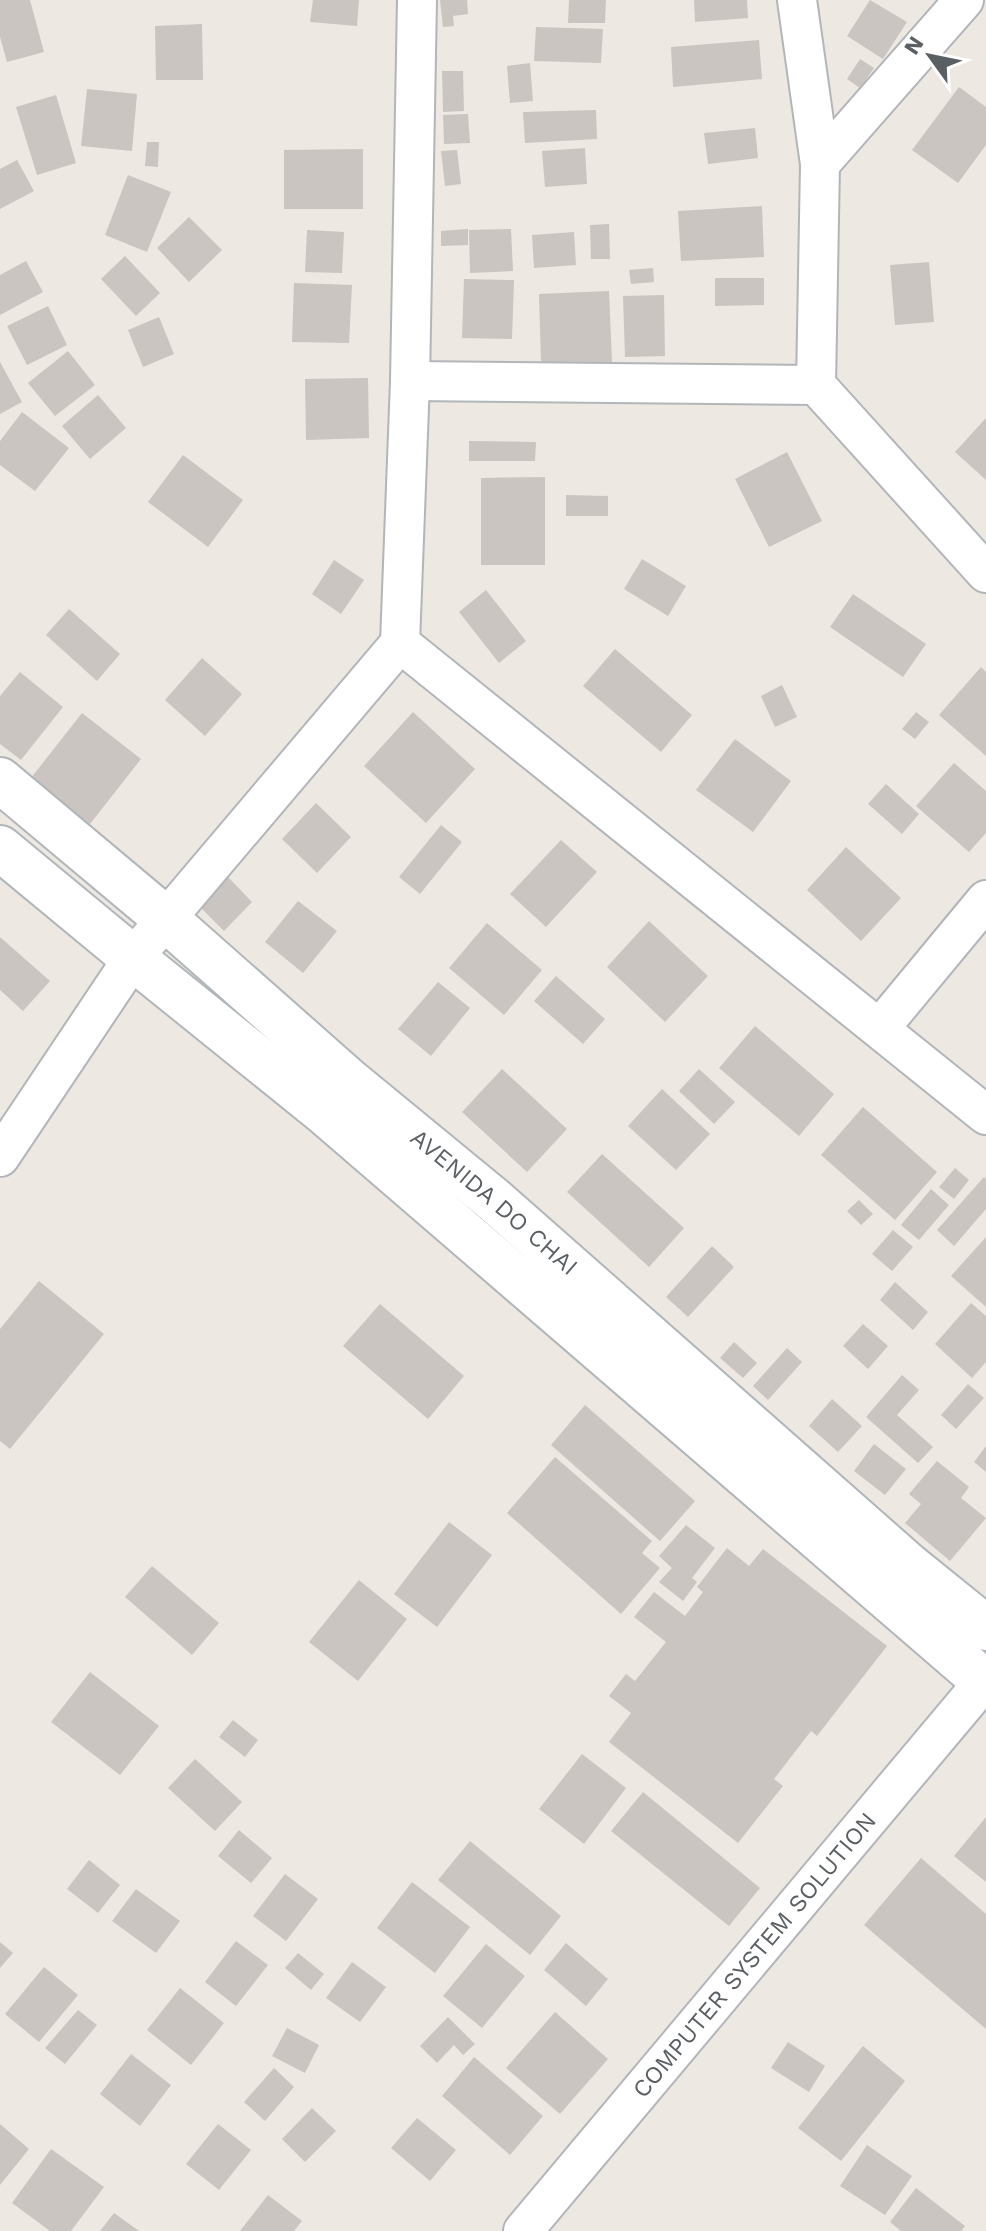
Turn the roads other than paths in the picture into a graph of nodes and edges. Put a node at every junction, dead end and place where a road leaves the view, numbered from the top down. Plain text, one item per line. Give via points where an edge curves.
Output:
1 (417, 0) edge
2 (797, 0) edge
3 (964, 0) edge
4 (820, 164) junction
5 (410, 381) junction
6 (816, 385) junction
7 (985, 571) edge
8 (400, 643) junction
9 (0, 780) edge
10 (0, 848) edge
11 (986, 900) edge
12 (167, 920) junction
13 (133, 958) junction
14 (880, 1028) junction
15 (986, 1115) edge
16 (0, 1157) edge
17 (986, 1628) edge
18 (985, 1681) edge
19 (523, 2231) edge

1 - 5 street
2 - 4 street
3 - 4 street
4 - 6 street
5 - 6 street
5 - 8 street
6 - 7 street
8 - 12 street
8 - 14 street
9 - 12 main road, AVENIDA DO CHAI
10 - 13 main road, AVENIDA DO CHAI
11 - 14 street
12 - 13 street
12 - 17 main road, AVENIDA DO CHAI
13 - 16 street
13 - 18 main road, AVENIDA DO CHAI via 324,1112
14 - 15 street
18 - 19 street, COMPUTER SYSTEM SOLUTION

